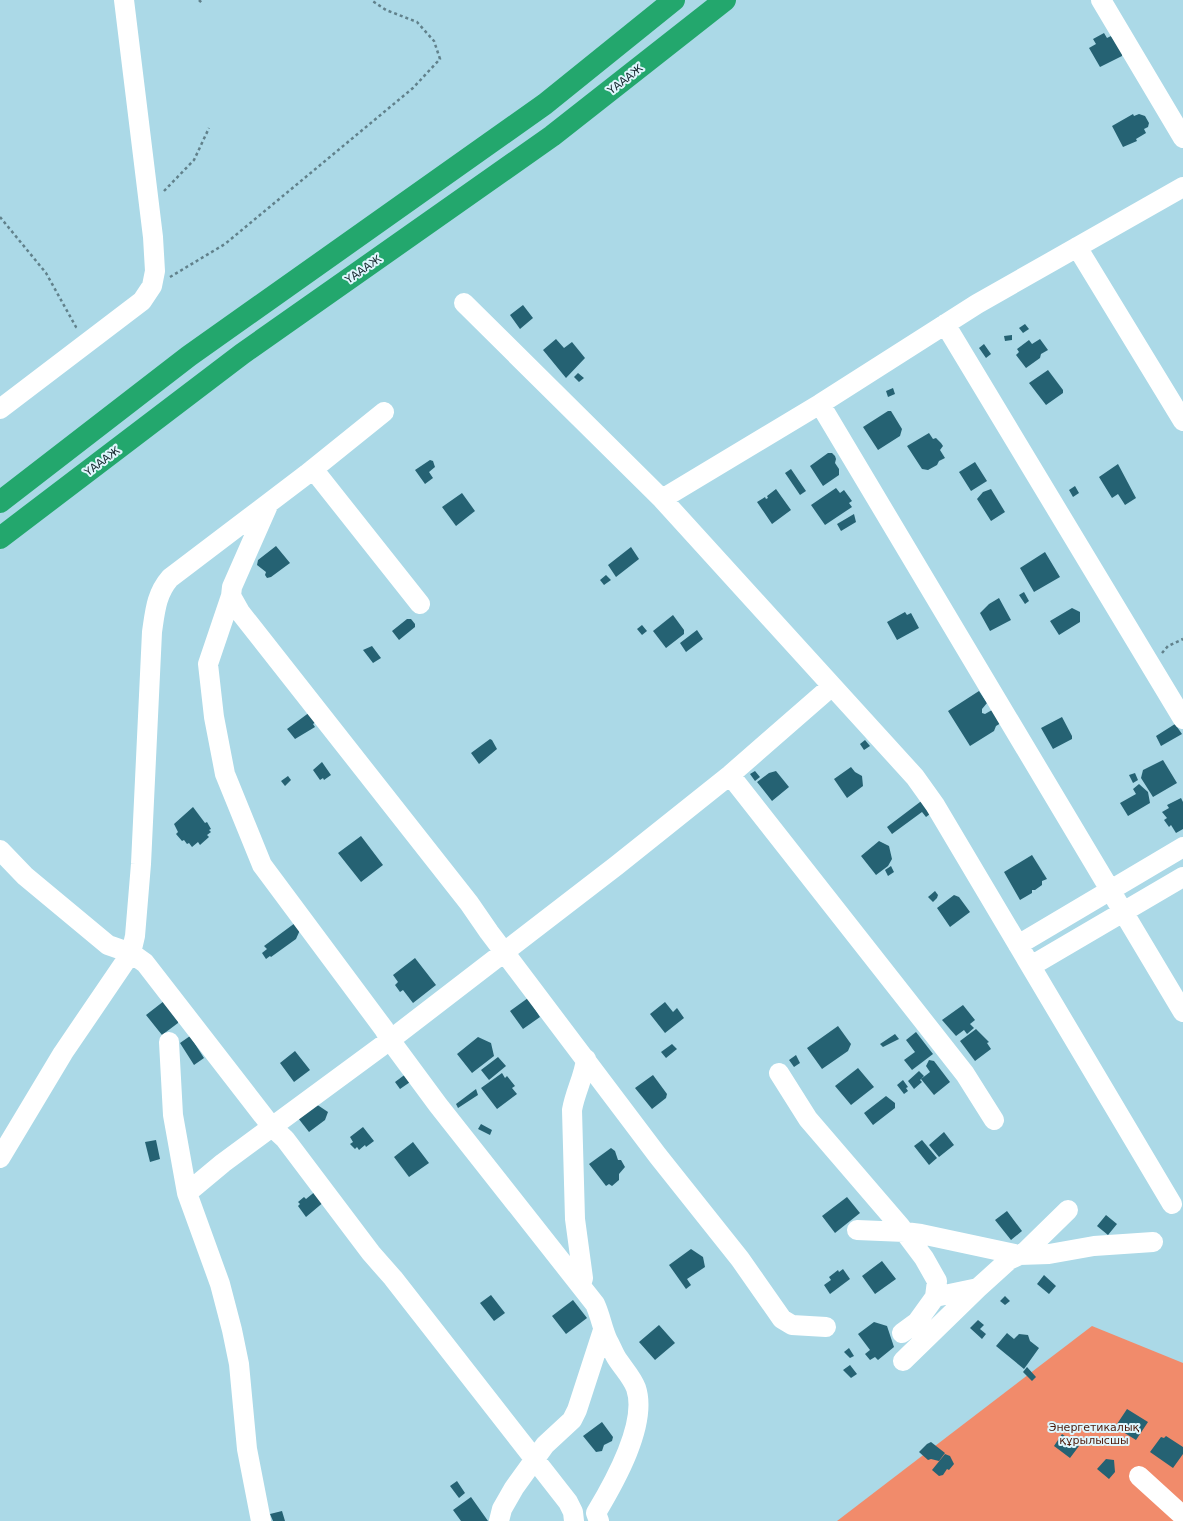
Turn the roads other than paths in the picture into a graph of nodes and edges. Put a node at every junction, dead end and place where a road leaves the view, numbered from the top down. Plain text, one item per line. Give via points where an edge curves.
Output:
1 (124, 0) edge
2 (674, 0) edge
3 (725, 0) edge
4 (1101, 0) edge
5 (1183, 138) edge
6 (1183, 187) edge
7 (1077, 247) junction
8 (464, 303) dead end
9 (945, 324) junction
10 (820, 404) junction
11 (0, 409) edge
12 (384, 412) dead end
13 (1183, 421) edge
14 (313, 469) junction
15 (662, 499) junction
16 (0, 502) edge
17 (268, 503) junction
18 (0, 538) edge
19 (231, 596) junction
20 (420, 604) dead end
21 (832, 686) junction
22 (1183, 719) edge
23 (730, 775) junction
24 (1183, 847) edge
25 (0, 850) edge
26 (1183, 877) edge
27 (1110, 890) junction
28 (1123, 912) junction
29 (1018, 945) junction
30 (504, 951) junction
31 (131, 952) junction
32 (1031, 966) junction
33 (1183, 1012) edge
34 (390, 1040) junction
35 (169, 1042) dead end
36 (586, 1059) junction
37 (779, 1073) dead end
38 (994, 1120) dead end
39 (272, 1127) junction
40 (0, 1158) edge
41 (187, 1193) junction
42 (1172, 1204) dead end
43 (1068, 1210) dead end
44 (856, 1230) dead end
45 (905, 1232) junction
46 (1153, 1242) dead end
47 (1019, 1255) junction
48 (581, 1285) junction
49 (978, 1288) junction
50 (935, 1297) junction
51 (826, 1328) dead end
52 (602, 1330) junction
53 (902, 1333) dead end
54 (903, 1361) dead end
55 (534, 1460) junction
56 (1139, 1476) dead end
57 (1183, 1516) edge
58 (260, 1521) edge
59 (499, 1521) edge
60 (574, 1521) edge
61 (599, 1521) edge

1 - 11 street via 149,204 155,271 152,286 142,301
2 - 16 highway via 545,104 189,356
3 - 18 highway, ҮАААЖ via 552,136 242,354
4 - 5 street
6 - 7 street
7 - 9 street
7 - 13 street
8 - 15 street
9 - 10 street
9 - 22 street
10 - 15 street
10 - 27 street
12 - 14 street
14 - 17 street
14 - 20 street
15 - 21 street
17 - 19 street via 232,587
17 - 31 street via 170,578 162,587 157,601 152,632 148,696 141,864 135,936
19 - 30 street via 240,612
19 - 34 street via 208,664 214,717 225,774 262,865
21 - 23 street
21 - 29 street via 915,777 935,805
23 - 30 street
23 - 38 street via 965,1074
24 - 27 street
25 - 31 street via 25,876 108,945
26 - 28 street
27 - 28 street
27 - 29 street
28 - 32 street
28 - 33 street
29 - 32 street
30 - 34 street
30 - 36 street
31 - 39 street via 145,963
31 - 40 street via 64,1053
32 - 42 street
34 - 39 street
34 - 48 street via 485,1166
35 - 41 street via 173,1115
36 - 48 street via 572,1110 575,1219 583,1278
36 - 51 street via 658,1156 740,1259 782,1319 792,1325
37 - 45 street via 808,1119
39 - 41 street
39 - 55 street via 285,1139
41 - 58 street via 220,1284 232,1330 239,1364 247,1449
43 - 47 street
44 - 45 street
45 - 47 street
45 - 50 street via 937,1281
46 - 47 street
47 - 49 street via 1009,1260
48 - 52 street via 595,1304 601,1317
49 - 50 street
49 - 54 street
50 - 53 street via 917,1322
52 - 55 street via 572,1420 545,1445
52 - 61 street via 636,1388 639,1403 638,1419 626,1454 614,1484 596,1513
55 - 59 street via 502,1509
55 - 60 street via 568,1502
56 - 57 street

